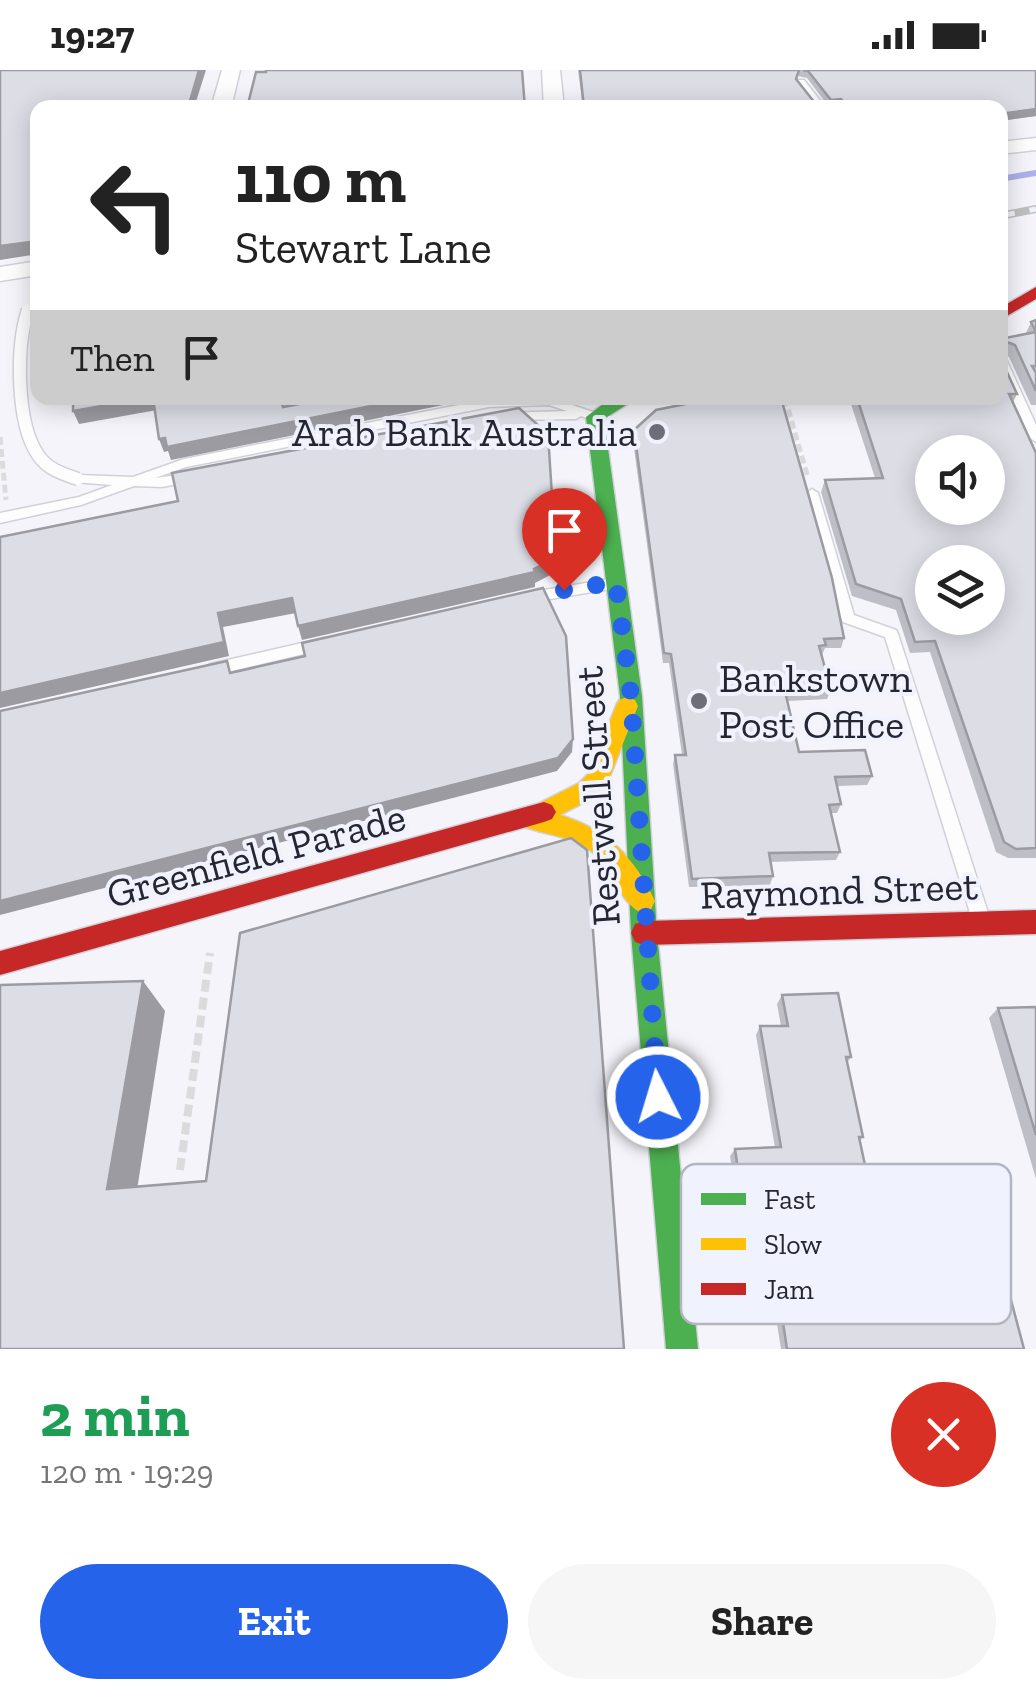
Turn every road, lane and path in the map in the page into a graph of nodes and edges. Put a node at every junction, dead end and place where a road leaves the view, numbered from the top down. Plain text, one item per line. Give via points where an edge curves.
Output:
1 (231, 70) edge
2 (550, 70) edge
3 (801, 82) edge
4 (224, 100) edge
5 (553, 100) edge
6 (816, 100) edge
7 (1036, 144) edge
8 (1008, 147) edge
9 (30, 269) edge
10 (0, 274) edge
11 (1036, 292) edge
12 (1008, 306) edge
13 (30, 308) edge
14 (1008, 377) edge
15 (484, 405) edge
16 (787, 405) edge
17 (599, 407) edge
18 (491, 418) edge
19 (0, 437) edge
20 (1036, 438) edge
21 (212, 474) edge
22 (130, 483) junction
23 (812, 493) joint
24 (0, 506) edge
25 (0, 518) edge
26 (616, 582) junction
27 (508, 602) edge
28 (345, 639) edge
29 (201, 672) edge
30 (631, 696) junction
31 (532, 819) junction
32 (642, 901) junction
33 (1036, 922) edge
34 (982, 923) junction
35 (644, 933) junction
36 (210, 952) dead end
37 (0, 963) edge
38 (180, 1170) dead end
39 (682, 1349) edge

1 - 4 street
2 - 5 street
3 - 6 lane
7 - 8 street
9 - 10 street
11 - 12 street
13 - 22 lane, bridge via 21,332 28,439 44,464 78,479
14 - 20 lane
15 - 22 lane via 184,463
16 - 23 path
17 - 18 lane
17 - 26 street, Restwell Street
19 - 24 path via 6,505
21 - 22 lane
22 - 25 lane via 81,502
23 - 34 lane via 848,618 891,634
26 - 27 lane
26 - 30 street, Restwell Street
28 - 29 lane
30 - 31 street, Greenfield Parade via 598,778
30 - 32 street, Restwell Street
31 - 32 street, Greenfield Parade via 593,833 613,852
31 - 37 street, Greenfield Parade
32 - 35 street, Restwell Street
33 - 34 street, Raymond Street
34 - 35 street, Raymond Street
35 - 39 street, Restwell Street
36 - 38 path

